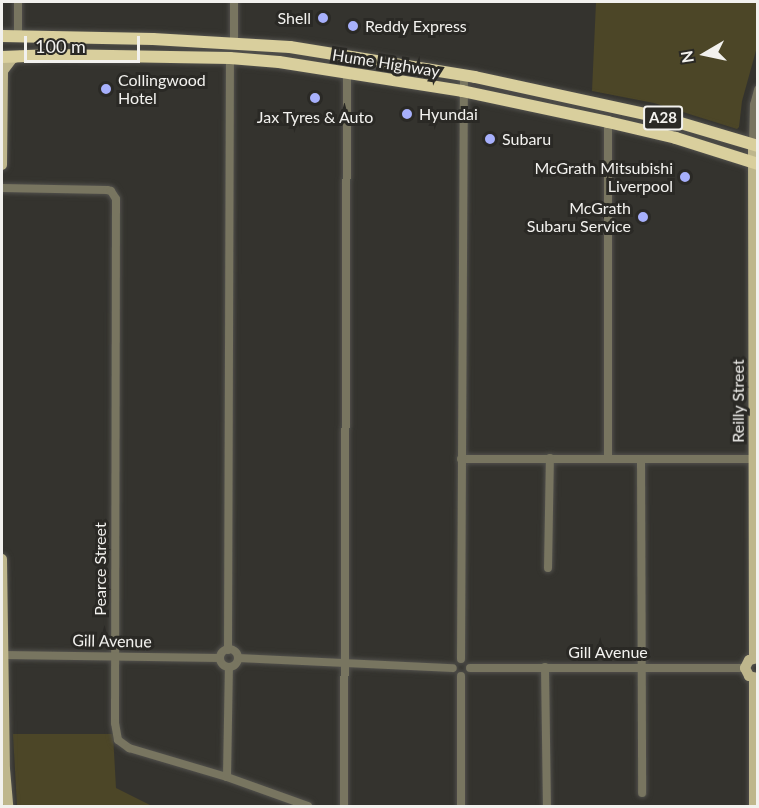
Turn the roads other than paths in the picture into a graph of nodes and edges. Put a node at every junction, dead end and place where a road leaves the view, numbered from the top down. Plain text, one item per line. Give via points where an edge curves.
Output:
1 (18, 2) edge
2 (234, 2) edge
3 (7, 35) edge
4 (234, 42) junction
5 (22, 55) junction
6 (2, 57) edge
7 (230, 58) junction
8 (347, 73) junction
9 (464, 75) junction
10 (758, 90) edge
11 (462, 91) junction
12 (756, 106) edge
13 (2, 122) edge
14 (608, 122) junction
15 (3, 136) edge
16 (755, 146) edge
17 (756, 163) edge
18 (2, 165) edge
19 (2, 189) edge
20 (550, 458) junction
21 (608, 458) junction
22 (461, 459) junction
23 (641, 459) junction
24 (753, 459) junction
25 (2, 559) edge
26 (548, 568) dead end
27 (228, 650) junction
28 (2, 655) edge
29 (115, 655) junction
30 (220, 658) junction
31 (237, 658) junction
32 (756, 658) edge
33 (461, 659) junction
34 (345, 663) junction
35 (229, 667) junction
36 (546, 667) junction
37 (453, 668) junction
38 (470, 668) junction
39 (642, 668) junction
40 (745, 668) junction
41 (461, 676) junction
42 (756, 678) edge
43 (227, 777) junction
44 (642, 793) dead end
45 (8, 807) edge
46 (308, 807) edge
47 (344, 807) edge
48 (461, 807) edge
49 (547, 807) edge
50 (754, 807) edge

1 - 3 street
2 - 4 street
3 - 4 highway, Hume Highway / A28
4 - 9 highway, Hume Highway / A28 via 290,47
5 - 6 highway, Hume Highway / A28
5 - 7 highway, Hume Highway / A28
5 - 15 main road via 12,59 3,71
7 - 8 highway, Hume Highway / A28
7 - 27 street
8 - 11 highway, Hume Highway / A28
8 - 34 street
9 - 11 street
9 - 16 highway, Hume Highway / A28 via 667,119
10 - 12 street
11 - 14 highway, Hume Highway / A28
11 - 22 street
12 - 16 street
13 - 15 main road
14 - 17 highway, Hume Highway / A28
14 - 21 street
15 - 18 main road
16 - 17 main road, Reilly Street
17 - 24 main road, Reilly Street
19 - 29 street, Pearce Street via 107,190 117,204
20 - 21 street
20 - 22 street
20 - 26 street
21 - 23 street
22 - 33 street
23 - 24 street
23 - 39 street
24 - 32 main road, Reilly Street
25 - 28 main road
27 - 30 street
27 - 31 street via 235,652
28 - 29 street, Gill Avenue
28 - 45 main road
29 - 30 street, Gill Avenue
29 - 43 street, Pearce Street via 118,741 129,748
30 - 35 street
31 - 34 street
31 - 35 street
32 - 40 main road via 747,662
33 - 37 street
33 - 38 street via 467,660
34 - 37 street
34 - 47 street
35 - 43 street
36 - 38 street, Gill Avenue
36 - 39 street, Gill Avenue
36 - 49 street
37 - 41 street
38 - 41 street
39 - 40 street, Gill Avenue
39 - 44 street
40 - 42 main road via 749,676
41 - 48 street
42 - 50 main road
43 - 46 street, Pearce Street

